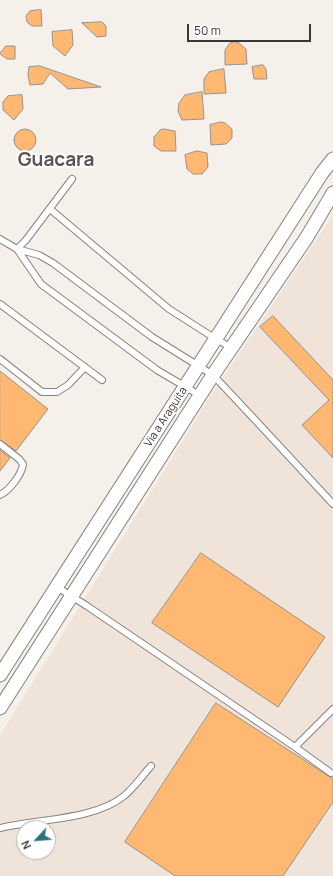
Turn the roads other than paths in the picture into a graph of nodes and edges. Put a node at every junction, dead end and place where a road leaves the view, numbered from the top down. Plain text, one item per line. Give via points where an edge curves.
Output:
1 (333, 159) edge
2 (72, 179) dead end
3 (333, 193) edge
4 (50, 209) junction
5 (0, 239) edge
6 (17, 249) junction
7 (0, 304) edge
8 (216, 339) junction
9 (232, 348) junction
10 (0, 359) edge
11 (85, 366) junction
12 (198, 367) junction
13 (213, 375) junction
14 (102, 380) dead end
15 (185, 387) junction
16 (201, 396) junction
17 (0, 444) edge
18 (0, 495) edge
19 (333, 504) edge
20 (57, 587) junction
21 (72, 596) junction
22 (0, 675) edge
23 (0, 708) edge
24 (333, 709) edge
25 (295, 747) junction
26 (151, 766) dead end
27 (331, 773) dead end
28 (0, 828) edge

1 - 8 street, Via a Araguita
2 - 4 lane
3 - 9 street, Via a Araguita
4 - 6 lane
4 - 8 lane via 169,309
5 - 6 lane
6 - 12 lane via 39,255 53,263 152,337
6 - 15 lane via 41,284 152,367
7 - 11 lane
8 - 9 lane
8 - 12 street, Via a Araguita
9 - 13 street, Via a Araguita
10 - 11 lane via 42,392 57,392 68,385
11 - 14 lane
12 - 13 lane
12 - 15 street, Via a Araguita
13 - 16 street, Via a Araguita
13 - 19 lane
15 - 16 lane
15 - 20 street, Via a Araguita
16 - 21 street, Via a Araguita
17 - 18 lane via 23,464 9,488
20 - 21 lane
20 - 22 street, Via a Araguita
21 - 23 street, Via a Araguita
21 - 25 lane
24 - 25 lane
25 - 27 lane
26 - 28 lane via 124,796 107,807 68,818

